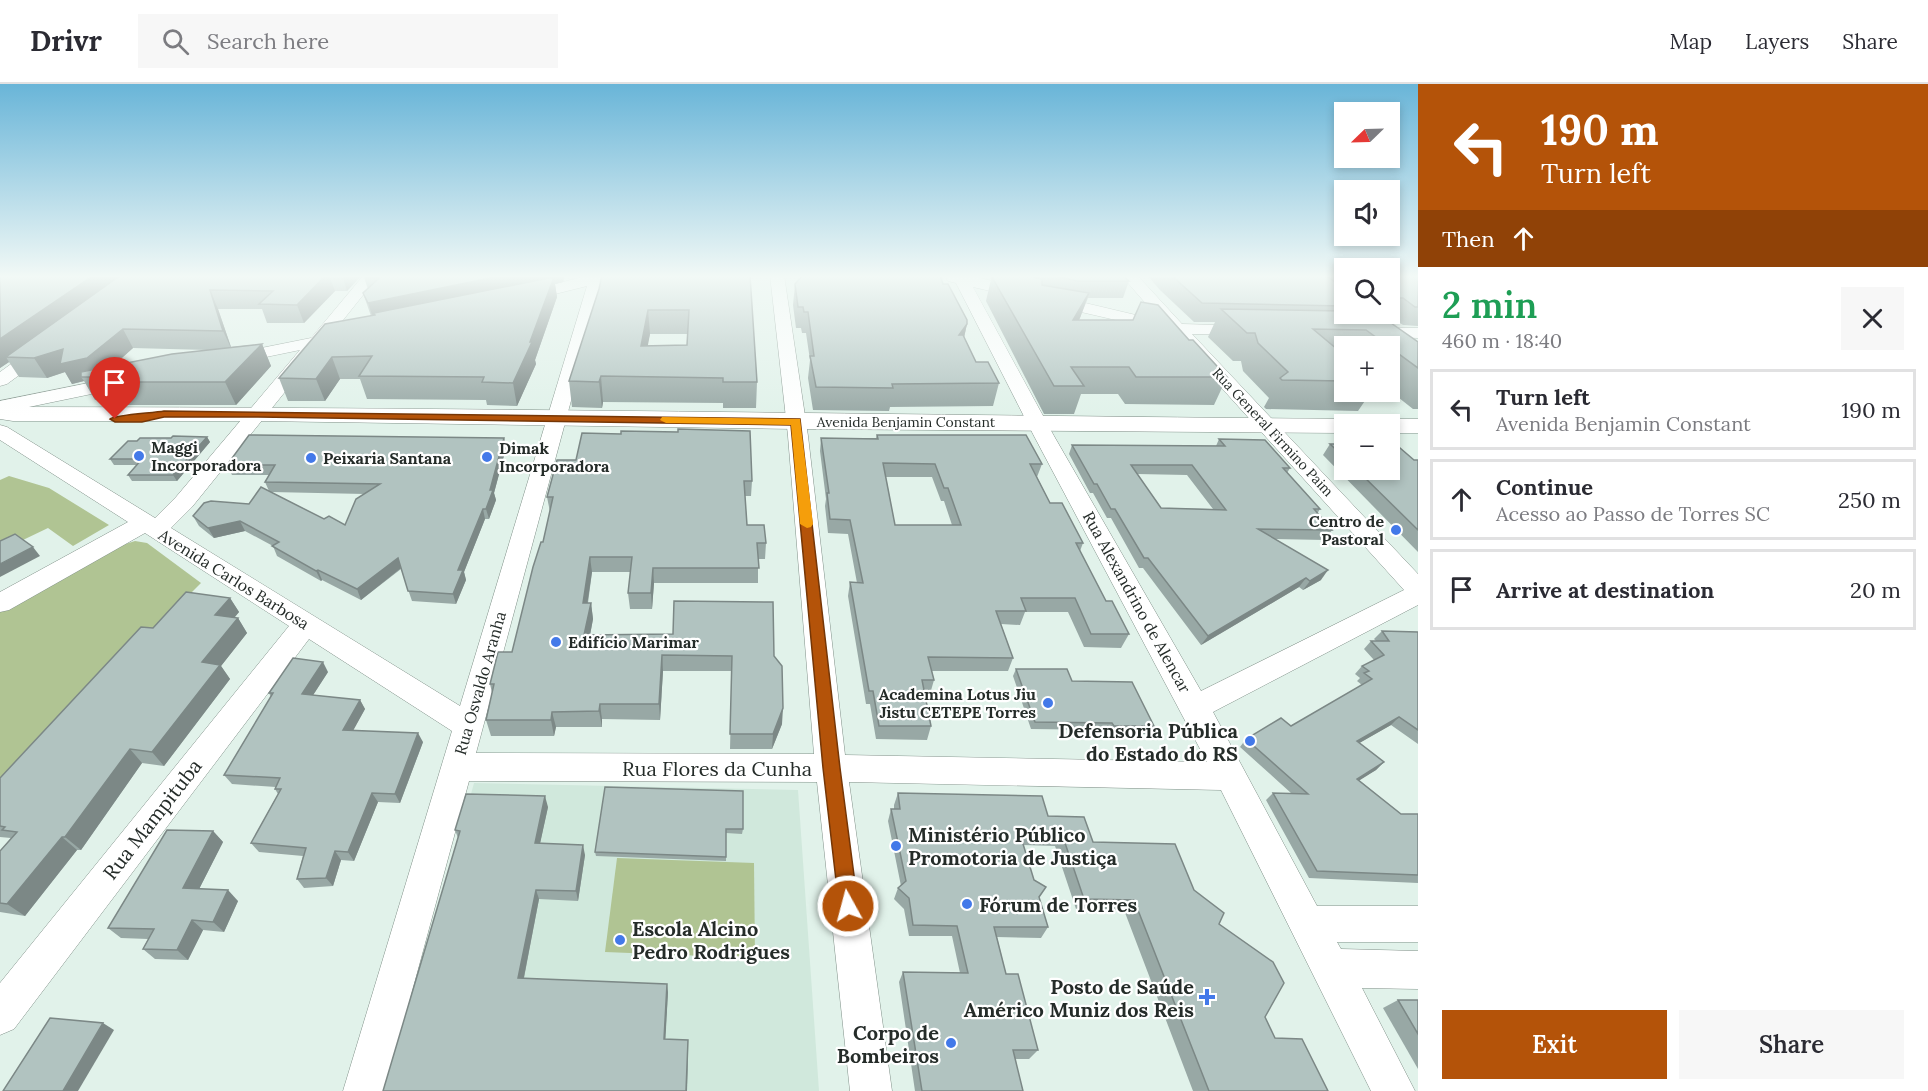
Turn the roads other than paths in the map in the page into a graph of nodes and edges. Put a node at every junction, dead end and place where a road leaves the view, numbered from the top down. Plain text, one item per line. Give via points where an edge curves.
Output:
1 (334, 322) edge
2 (584, 322) edge
3 (783, 322) edge
4 (985, 322) edge
5 (1162, 322) edge
6 (1171, 324) junction
7 (1418, 324) edge
8 (1258, 326) edge
9 (1360, 326) junction
10 (357, 328) edge
11 (1418, 333) edge
12 (323, 335) junction
13 (54, 342) edge
14 (1401, 351) edge
15 (211, 357) edge
16 (0, 380) edge
17 (0, 394) edge
18 (0, 407) edge
19 (0, 412) edge
20 (164, 414) junction
21 (0, 419) edge
22 (252, 421) junction
23 (554, 425) junction
24 (1400, 426) edge
25 (1418, 426) edge
26 (1334, 427) edge
27 (797, 429) junction
28 (0, 430) edge
29 (1041, 430) junction
30 (1274, 431) junction
31 (1334, 437) edge
32 (1400, 438) edge
33 (1418, 438) edge
34 (150, 527) junction
35 (1418, 592) edge
36 (0, 603) edge
37 (306, 624) junction
38 (1195, 707) junction
39 (468, 726) junction
40 (456, 767) junction
41 (831, 768) junction
42 (1230, 776) junction
43 (1308, 924) junction
44 (1418, 924) edge
45 (1331, 968) junction
46 (1418, 970) edge
47 (0, 1015) edge
48 (364, 1091) edge
49 (871, 1091) edge
50 (1394, 1091) edge

1 - 12 street
2 - 23 street, Rua Osvaldo Aranha
3 - 27 street
4 - 29 street, Rua Alexandrino de Alencar
5 - 6 street
6 - 8 street
6 - 30 street, Rua General Firmino Paim
7 - 9 street
9 - 11 street
9 - 14 street
10 - 12 street
12 - 15 street
12 - 22 street
13 - 16 street
17 - 18 street via 135,373
19 - 20 main road, Avenida Benjamin Constant
20 - 21 main road via 136,419
20 - 22 main road, Avenida Benjamin Constant
22 - 23 main road, Avenida Benjamin Constant
22 - 28 main road, Avenida Benjamin Constant
22 - 34 street via 184,502
23 - 27 main road, Avenida Benjamin Constant
23 - 39 street, Rua Osvaldo Aranha
24 - 25 main road
26 - 30 main road, Avenida Benjamin Constant
27 - 29 main road, Avenida Benjamin Constant
27 - 41 street
28 - 34 street, Avenida Carlos Barbosa
29 - 30 main road, Avenida Benjamin Constant
29 - 38 street, Rua Alexandrino de Alencar
30 - 31 main road, Avenida Benjamin Constant
30 - 35 street, Rua General Firmino Paim
32 - 33 main road
34 - 36 street
34 - 37 street, Avenida Carlos Barbosa
35 - 38 street
37 - 39 street, Avenida Carlos Barbosa
37 - 47 street, Rua Mampituba
38 - 42 street, Rua Alexandrino de Alencar
39 - 40 street, Rua Osvaldo Aranha
40 - 41 street, Rua Flores da Cunha
40 - 48 street, Rua Osvaldo Aranha
41 - 42 street, Rua Flores da Cunha
41 - 49 street
42 - 43 street, Rua Alexandrino de Alencar
43 - 44 street
43 - 45 street, Rua Alexandrino de Alencar
45 - 46 street
45 - 50 street, Rua Alexandrino de Alencar

